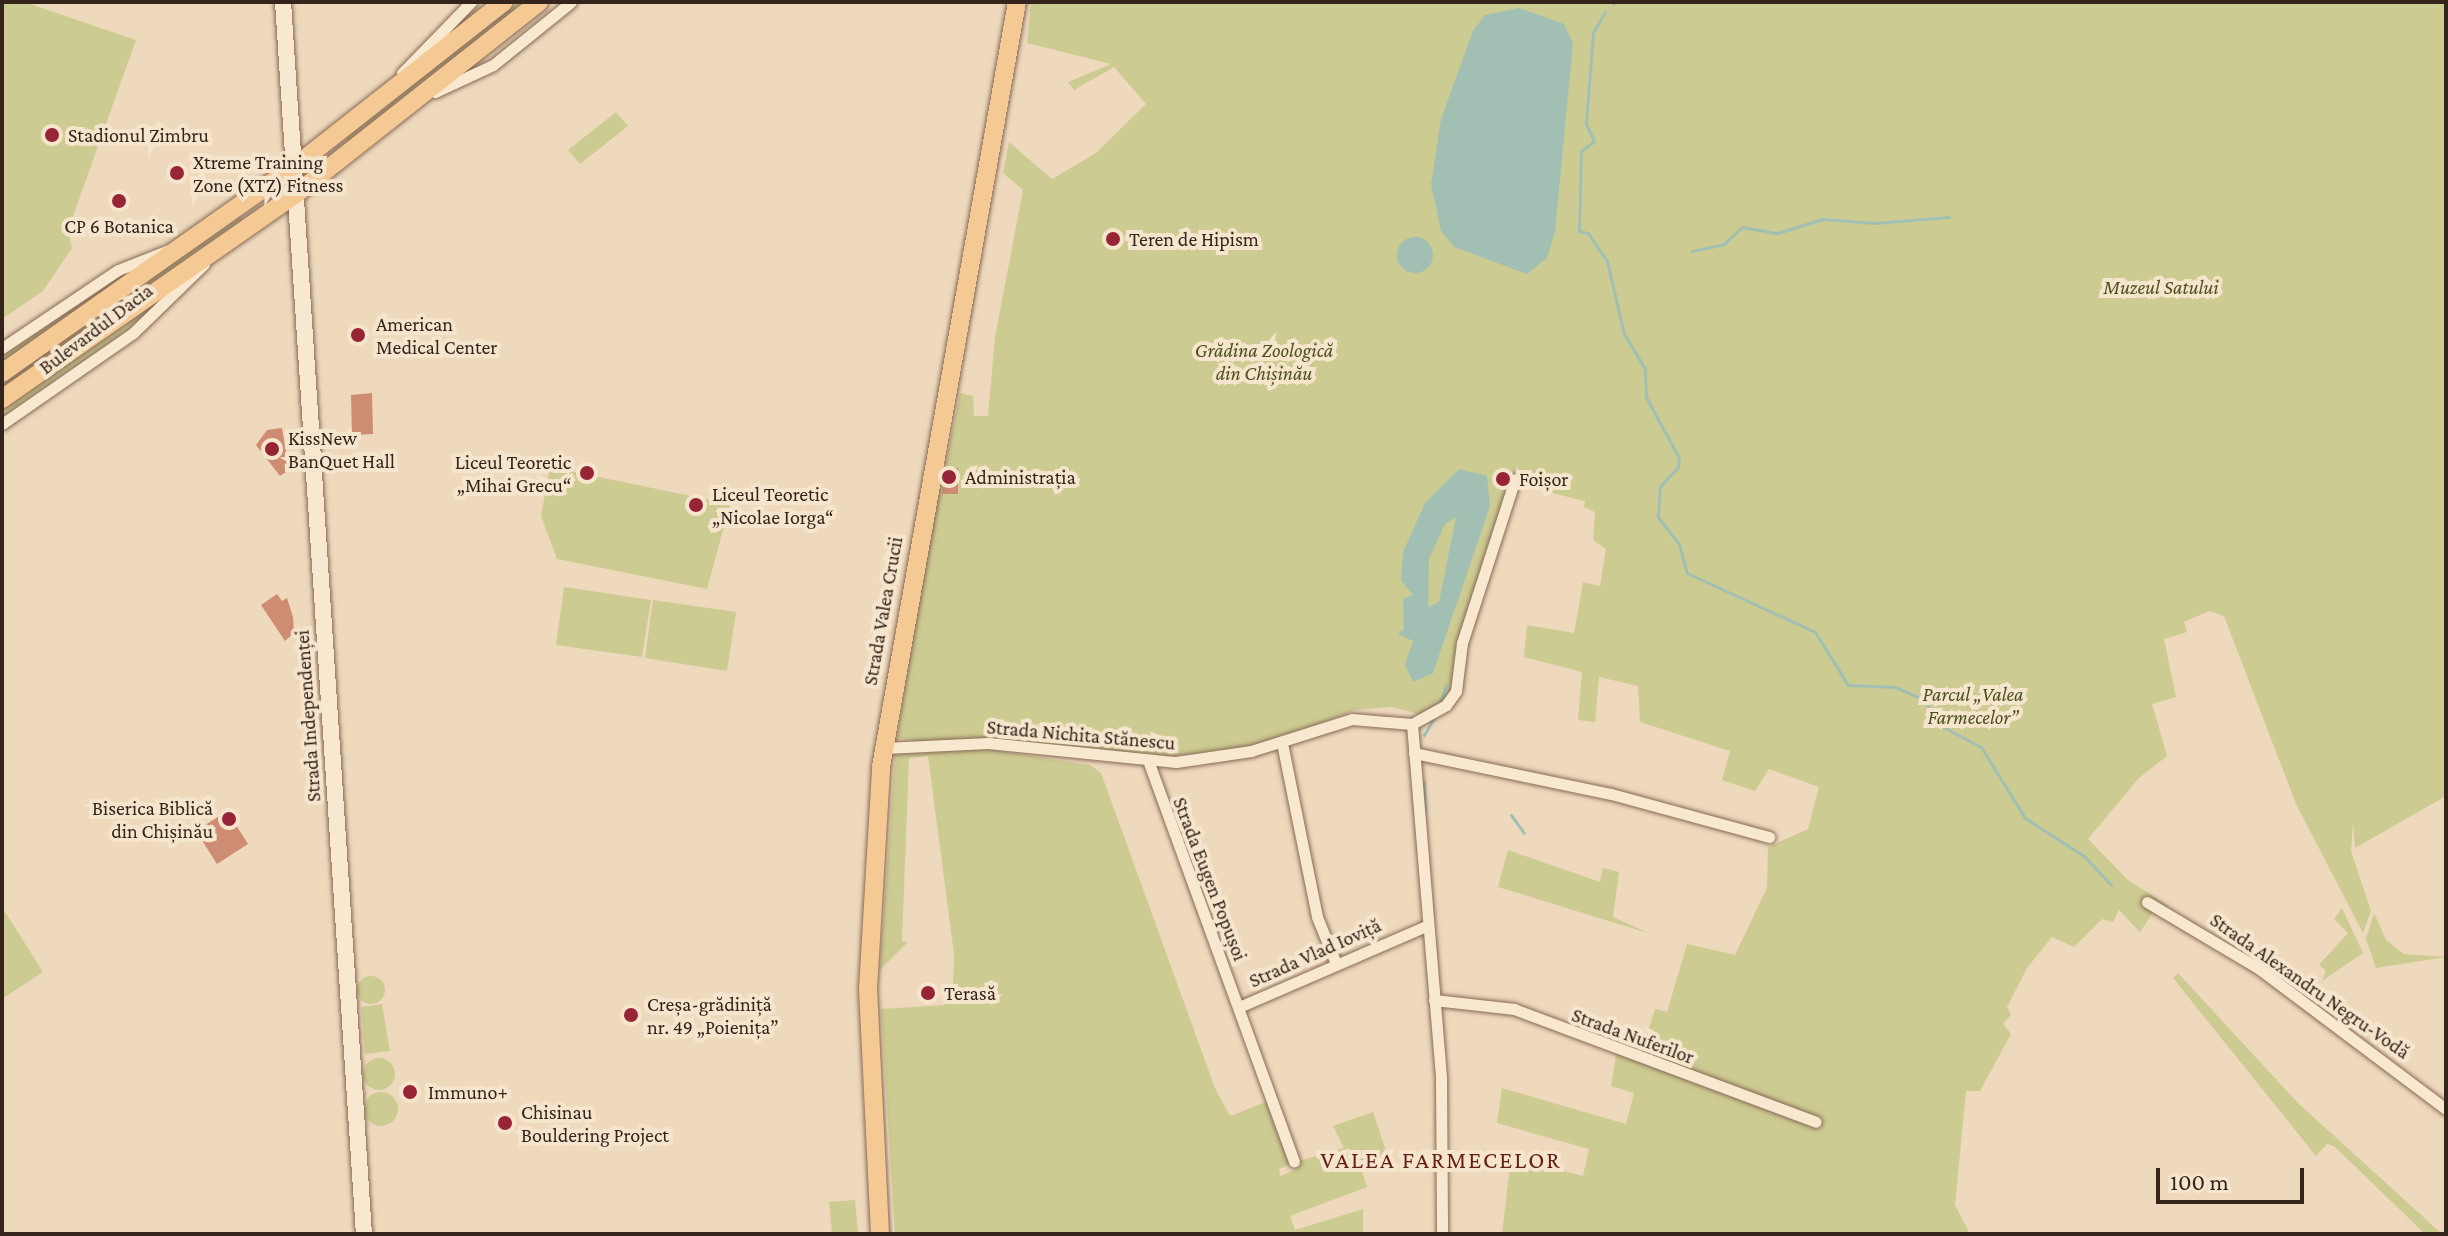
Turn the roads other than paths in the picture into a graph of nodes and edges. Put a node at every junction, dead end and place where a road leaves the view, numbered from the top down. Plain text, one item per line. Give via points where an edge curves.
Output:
1 (283, 2) edge
2 (471, 2) edge
3 (504, 2) edge
4 (539, 2) edge
5 (571, 2) edge
6 (1017, 2) edge
7 (389, 90) junction
8 (417, 101) junction
9 (294, 167) junction
10 (296, 194) junction
11 (184, 246) junction
12 (206, 260) junction
13 (2, 348) edge
14 (2, 373) edge
15 (2, 399) edge
16 (2, 424) edge
17 (1515, 479) dead end
18 (1412, 724) junction
19 (1282, 743) junction
20 (884, 748) junction
21 (1414, 753) junction
22 (1149, 763) junction
23 (1769, 837) dead end
24 (2147, 902) dead end
25 (1424, 927) junction
26 (1335, 961) junction
27 (1434, 1000) junction
28 (1239, 1007) junction
29 (2446, 1109) edge
30 (1816, 1122) dead end
31 (1294, 1161) dead end
32 (364, 1234) edge
33 (880, 1234) edge
34 (1442, 1234) edge

1 - 9 main road, Strada Independenței
2 - 7 street, Bulevardul Dacia
3 - 7 main road, Bulevardul Dacia
4 - 8 main road, Bulevardul Dacia
5 - 8 street, Bulevardul Dacia via 493,65
6 - 20 main road, Strada Valea Crucii
7 - 9 main road, Bulevardul Dacia
8 - 10 main road, Bulevardul Dacia
9 - 10 main road, Strada Independenței
9 - 11 main road, Bulevardul Dacia
10 - 12 main road, Bulevardul Dacia
10 - 32 main road, Strada Independenței
11 - 13 street, Bulevardul Dacia via 164,248 118,270
11 - 14 main road, Bulevardul Dacia
12 - 15 main road, Bulevardul Dacia
12 - 16 street, Bulevardul Dacia via 192,282 133,333
17 - 18 street via 1462,643 1456,691 1446,705
18 - 19 street, Strada Nichita Stănescu via 1352,719
18 - 21 street
19 - 22 street, Strada Nichita Stănescu via 1206,761
19 - 26 street via 1317,917
20 - 22 street, Strada Nichita Stănescu via 988,743
20 - 33 main road, Strada Valea Crucii via 868,989
21 - 23 street via 1611,794
21 - 25 street
22 - 28 street, Strada Eugen Popușoi
24 - 29 street, Strada Alexandru Negru-Vodă via 2258,968
25 - 26 street, Strada Vlad Ioviță
25 - 27 street
26 - 28 street, Strada Vlad Ioviță
27 - 30 street, Strada Nuferilor via 1514,1009
27 - 34 street
28 - 31 street, Strada Vlad Ioviță

